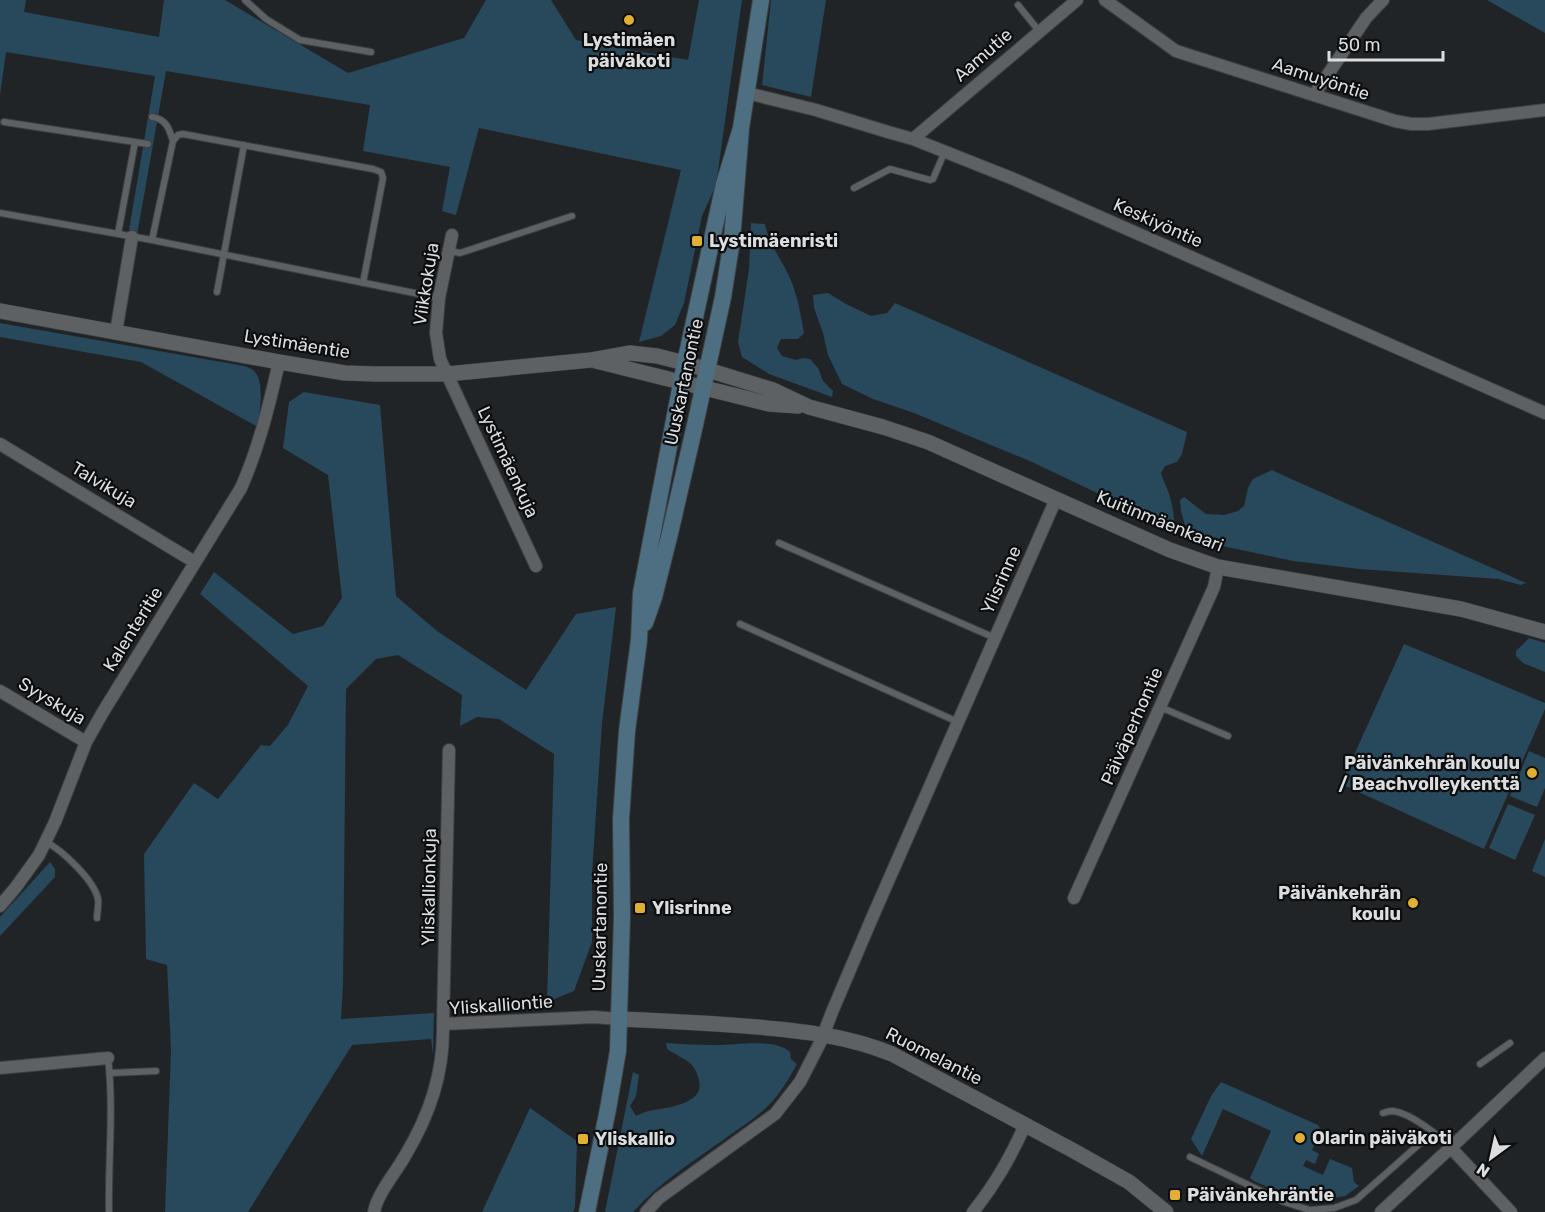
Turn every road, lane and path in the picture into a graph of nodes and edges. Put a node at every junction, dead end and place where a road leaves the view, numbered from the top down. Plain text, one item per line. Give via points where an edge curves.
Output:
1 (244, 0) edge
2 (761, 0) edge
3 (1077, 0) edge
4 (1105, 0) edge
5 (1383, 0) edge
6 (1018, 5) dead end
7 (1039, 31) junction
8 (371, 52) dead end
9 (747, 93) junction
10 (1314, 95) junction
11 (1545, 110) edge
12 (152, 117) dead end
13 (4, 122) dead end
14 (741, 128) junction
15 (913, 139) junction
16 (172, 141) junction
17 (135, 142) junction
18 (148, 144) dead end
19 (244, 145) junction
20 (945, 151) junction
21 (854, 188) dead end
22 (0, 213) edge
23 (572, 216) dead end
24 (118, 234) junction
25 (452, 235) dead end
26 (132, 237) junction
27 (152, 240) junction
28 (448, 251) junction
29 (224, 255) junction
30 (363, 283) junction
31 (217, 292) dead end
32 (439, 298) junction
33 (0, 311) edge
34 (116, 332) junction
35 (591, 360) junction
36 (279, 363) junction
37 (685, 363) junction
38 (707, 370) junction
39 (447, 374) junction
40 (681, 383) junction
41 (703, 388) junction
42 (809, 407) junction
43 (1545, 413) edge
44 (0, 444) edge
45 (1056, 499) junction
46 (779, 543) dead end
47 (189, 558) dead end
48 (536, 566) dead end
49 (1218, 567) junction
50 (740, 624) dead end
51 (1545, 632) edge
52 (995, 638) junction
53 (639, 640) junction
54 (0, 691) edge
55 (1160, 707) junction
56 (958, 722) junction
57 (1228, 736) dead end
58 (86, 742) junction
59 (450, 750) dead end
60 (46, 842) junction
61 (1074, 898) dead end
62 (0, 906) edge
63 (97, 918) dead end
64 (618, 1019) junction
65 (443, 1024) junction
66 (824, 1034) junction
67 (1510, 1043) dead end
68 (108, 1058) joint
69 (1545, 1058) edge
70 (1480, 1064) dead end
71 (0, 1068) edge
72 (156, 1071) dead end
73 (110, 1073) junction
74 (1383, 1113) dead end
75 (1025, 1125) junction
76 (1433, 1132) junction
77 (1451, 1148) junction
78 (1190, 1157) dead end
79 (109, 1212) edge
80 (374, 1212) edge
81 (587, 1212) edge
82 (646, 1212) edge
83 (973, 1212) edge
84 (1166, 1212) edge
85 (1381, 1212) edge
86 (1511, 1212) edge

1 - 8 lane via 300,40
2 - 9 main road, Uuskartanontie
3 - 7 street, Aamutie
4 - 10 street, Aamuyöntie via 1176,51
5 - 10 street via 1366,18
6 - 7 lane
7 - 15 street, Aamutie
9 - 14 main road, Uuskartanontie
9 - 15 street, Keskiyöntie
10 - 11 street, Aamuyöntie via 1411,124
12 - 16 lane via 165,123
13 - 17 lane
14 - 37 main road, Uuskartanontie via 724,184
14 - 38 main road, Uuskartanontie via 732,240
15 - 20 street, Keskiyöntie
16 - 19 lane via 183,134
16 - 27 lane
17 - 18 lane
17 - 24 lane
19 - 29 lane
19 - 30 lane via 381,172
20 - 21 lane via 933,179 890,169
20 - 43 street, Keskiyöntie
22 - 24 lane
23 - 28 lane via 460,253
24 - 26 lane
25 - 28 street, Viikkokuja
26 - 27 lane
26 - 34 street
27 - 29 lane
28 - 32 street, Viikkokuja
29 - 30 lane
29 - 31 lane
30 - 32 lane
32 - 39 street, Viikkokuja via 436,333
33 - 34 street, Lystimäentie
34 - 36 street, Lystimäentie
35 - 37 street, Lystimäentie via 630,353
35 - 39 street, Lystimäentie
35 - 40 street, Lystimäentie
36 - 39 street, Lystimäentie via 375,375
36 - 58 street, Kalenteritie via 261,437 241,488
37 - 38 street, Lystimäentie
37 - 40 main road, Uuskartanontie
38 - 41 main road, Uuskartanontie
38 - 42 street, Kuitinmäenkaari via 773,390
39 - 48 street, Lystimäenkuja
40 - 41 street, Lystimäentie
40 - 53 main road, Uuskartanontie via 641,593
41 - 42 street, Kuitinmäenkaari via 769,404
41 - 53 main road, Uuskartanontie via 654,597
42 - 45 street, Kuitinmäenkaari via 927,442
44 - 47 street, Talvikuja
45 - 49 street, Kuitinmäenkaari
45 - 52 street, Ylisrinne
46 - 52 lane
49 - 51 street, Kuitinmäenkaari via 1461,609
49 - 55 street, Päiväperhontie via 1215,587
50 - 56 lane
52 - 56 street, Ylisrinne
53 - 64 main road, Uuskartanontie via 621,819
54 - 58 street, Syyskuja
55 - 57 lane
55 - 61 street, Päiväperhontie
56 - 66 street, Ylisrinne
58 - 60 street, Kalenteritie
59 - 65 street, Yliskallionkuja
60 - 62 street, Kalenteritie
60 - 63 lane via 57,848 94,887 99,901
64 - 65 street, Yliskalliontie
64 - 66 street, Ruomelantie via 716,1023
64 - 81 main road, Uuskartanontie via 618,1051
65 - 80 street, Yliskalliontie via 442,1056 431,1103
66 - 75 street, Ruomelantie via 892,1054
66 - 82 street, Ylisrinne via 800,1082 775,1114 659,1198
67 - 70 lane
68 - 71 street
68 - 73 lane
69 - 77 street
72 - 73 lane
73 - 79 lane
74 - 76 lane via 1393,1111 1407,1116
75 - 83 street via 1006,1165
75 - 84 street, Ruomelantie via 1129,1182
76 - 77 lane
76 - 78 lane via 1356,1200 1334,1208 1310,1210 1284,1202
77 - 85 street
77 - 86 street

